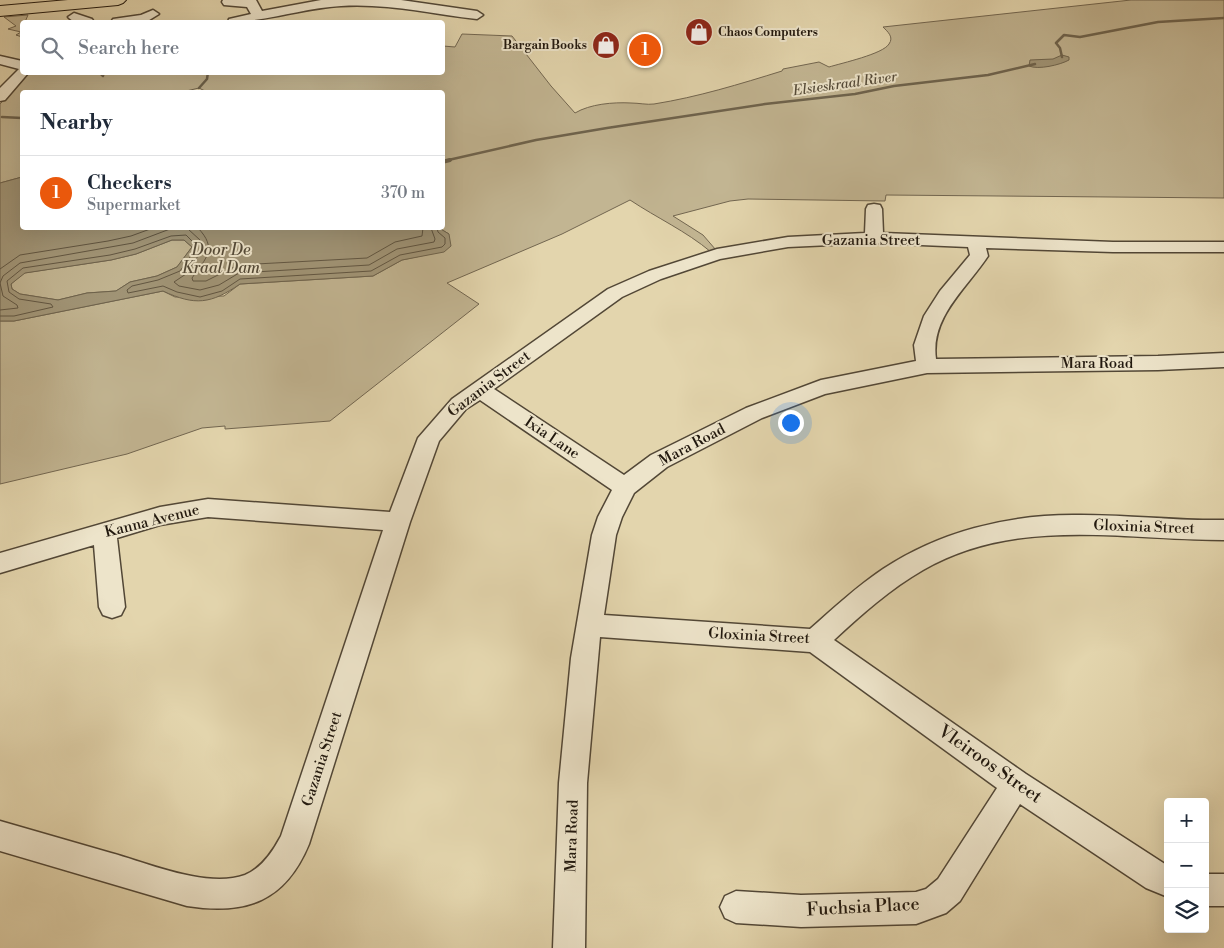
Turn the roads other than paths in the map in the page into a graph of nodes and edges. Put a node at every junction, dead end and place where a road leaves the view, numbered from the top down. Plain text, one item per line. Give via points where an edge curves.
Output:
1 (39, 0) edge
2 (118, 0) edge
3 (228, 2) dead end
4 (397, 2) edge
5 (0, 4) edge
6 (318, 4) junction
7 (0, 11) edge
8 (440, 12) junction
9 (153, 14) dead end
10 (338, 14) dead end
11 (258, 15) junction
12 (478, 15) dead end
13 (74, 17) dead end
14 (405, 17) dead end
15 (82, 20) edge
16 (135, 20) edge
17 (241, 20) edge
18 (0, 60) edge
19 (20, 65) edge
20 (20, 74) edge
21 (0, 97) edge
22 (874, 209) dead end
23 (874, 238) junction
24 (976, 243) junction
25 (1224, 247) edge
26 (1224, 360) edge
27 (928, 366) junction
28 (479, 389) junction
29 (625, 487) junction
30 (398, 522) junction
31 (1224, 530) edge
32 (105, 532) junction
33 (0, 563) edge
34 (112, 607) dead end
35 (590, 624) junction
36 (815, 641) junction
37 (1016, 784) junction
38 (0, 836) edge
39 (1164, 880) edge
40 (1209, 890) edge
41 (1224, 890) edge
42 (736, 907) dead end
43 (569, 948) edge

1 - 5 main road
2 - 7 main road
3 - 11 street via 252,3
4 - 6 street
4 - 8 street
6 - 10 street
6 - 11 street
8 - 12 street
8 - 14 street
9 - 16 street
11 - 17 street
13 - 15 street
18 - 19 street
20 - 21 street
22 - 23 street
23 - 24 street, Gazania Street
23 - 28 street, Gazania Street via 788,242 738,249 661,272 615,293
24 - 25 street, Gazania Street
24 - 27 street via 979,256 934,316 924,345
26 - 27 street, Mara Road
27 - 29 street, Mara Road via 821,387 754,413 659,461
28 - 29 street, Ixia Lane
28 - 30 street, Gazania Street via 450,412 429,438
29 - 35 street, Mara Road via 604,535
30 - 32 street, Kanna Avenue via 208,508 160,516
30 - 38 street, Gazania Street via 294,844 272,877 232,894 209,894
31 - 36 street, Gloxinia Street via 1040,525 962,540 907,566 869,593
32 - 33 street, Kanna Avenue
32 - 34 street
35 - 36 street, Gloxinia Street
35 - 43 street, Mara Road via 573,783
36 - 37 street, Vleiroos Street
37 - 39 street, Vleiroos Street
37 - 42 street, Fuchsia Place via 949,890 935,902 916,908 801,911
40 - 41 street

